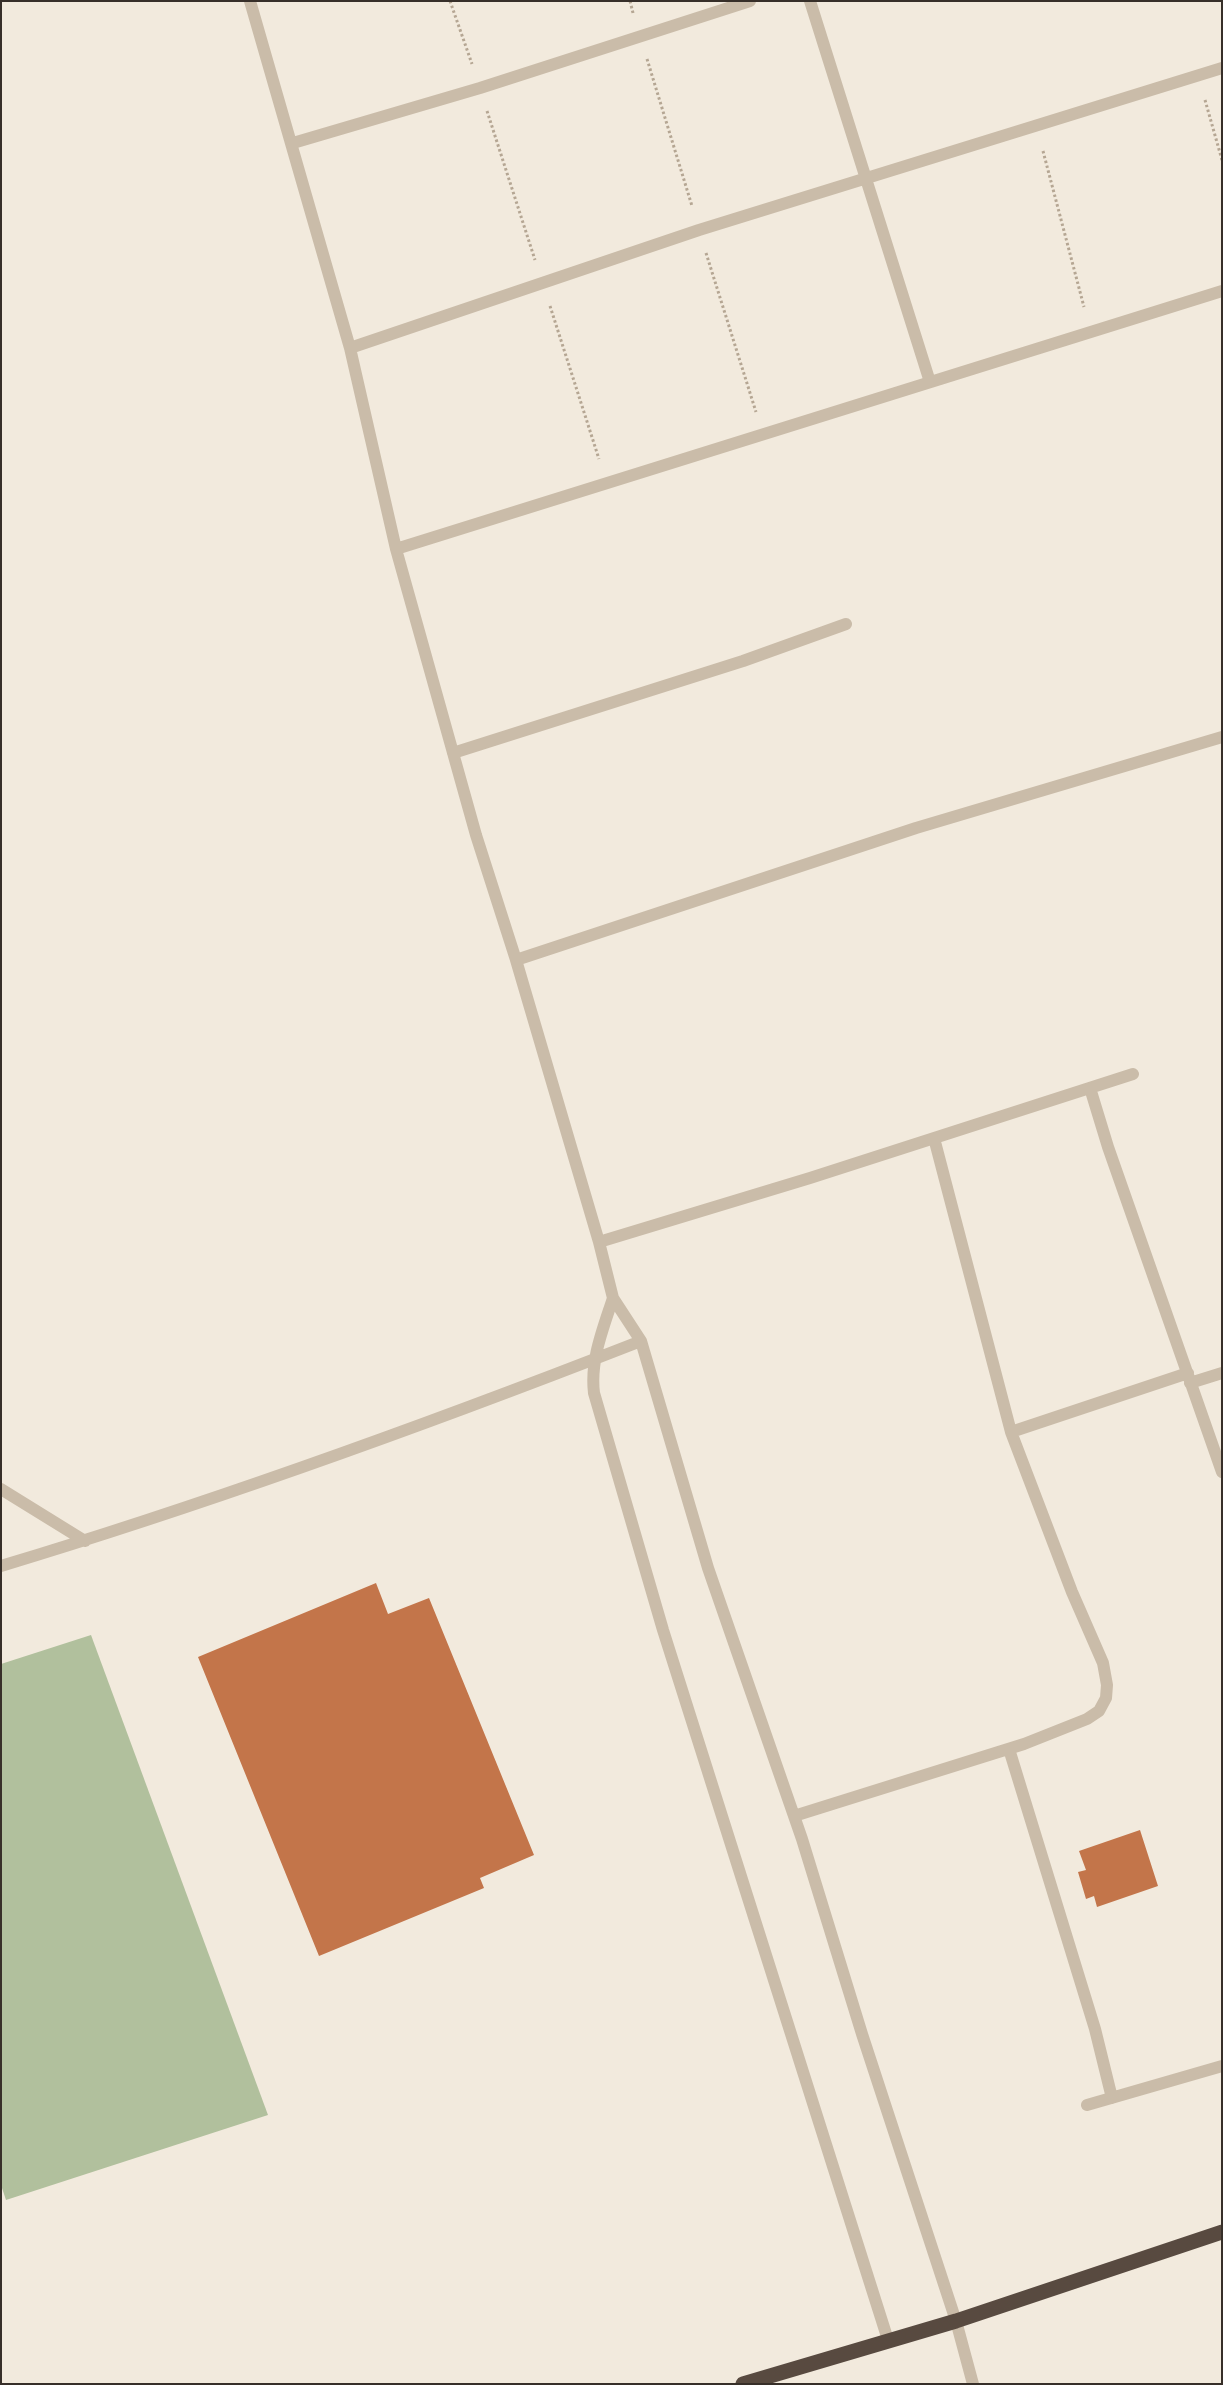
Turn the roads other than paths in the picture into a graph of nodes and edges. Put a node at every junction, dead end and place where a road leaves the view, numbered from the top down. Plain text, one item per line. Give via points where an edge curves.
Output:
1 (250, 1) edge
2 (750, 1) edge
3 (810, 1) edge
4 (1222, 68) edge
5 (293, 143) junction
6 (866, 179) junction
7 (1222, 291) edge
8 (350, 348) junction
9 (930, 382) junction
10 (396, 549) junction
11 (846, 624) dead end
12 (1222, 736) edge
13 (453, 753) junction
14 (516, 960) junction
15 (1133, 1074) dead end
16 (1090, 1088) junction
17 (934, 1138) junction
18 (599, 1242) junction
19 (613, 1298) junction
20 (641, 1341) junction
21 (594, 1360) junction
22 (1222, 1373) edge
23 (1189, 1378) junction
24 (1011, 1432) junction
25 (1222, 1472) edge
26 (1, 1489) edge
27 (85, 1541) junction
28 (1, 1566) edge
29 (1009, 1749) junction
30 (794, 1816) junction
31 (1222, 2066) edge
32 (1112, 2098) junction
33 (1087, 2105) dead end
34 (1222, 2232) edge
35 (956, 2320) junction
36 (888, 2340) junction
37 (744, 2384) edge
38 (973, 2384) edge

1 - 5 street
2 - 5 street via 480,88
3 - 6 street
4 - 6 street
5 - 8 street
6 - 8 street via 690,233
6 - 9 street
7 - 9 street
8 - 10 street
9 - 10 street
10 - 13 street
11 - 13 street via 743,661
12 - 14 street via 916,828
13 - 14 street
14 - 18 street
15 - 16 street
16 - 17 street
16 - 23 street
17 - 18 street
17 - 24 street
18 - 19 street
19 - 20 street
19 - 21 street
20 - 21 street
20 - 30 street via 708,1568
21 - 27 street via 388,1436
21 - 36 street via 594,1393 660,1621
22 - 23 street
23 - 24 street
23 - 25 street
24 - 29 street via 1072,1592 1103,1663 1107,1685 1106,1698 1099,1711 1087,1719
26 - 27 street
27 - 28 street
29 - 30 street
29 - 32 street via 1095,2029
30 - 35 street
31 - 32 street
32 - 33 street
34 - 35 highway
35 - 36 highway
35 - 38 street
36 - 37 highway

